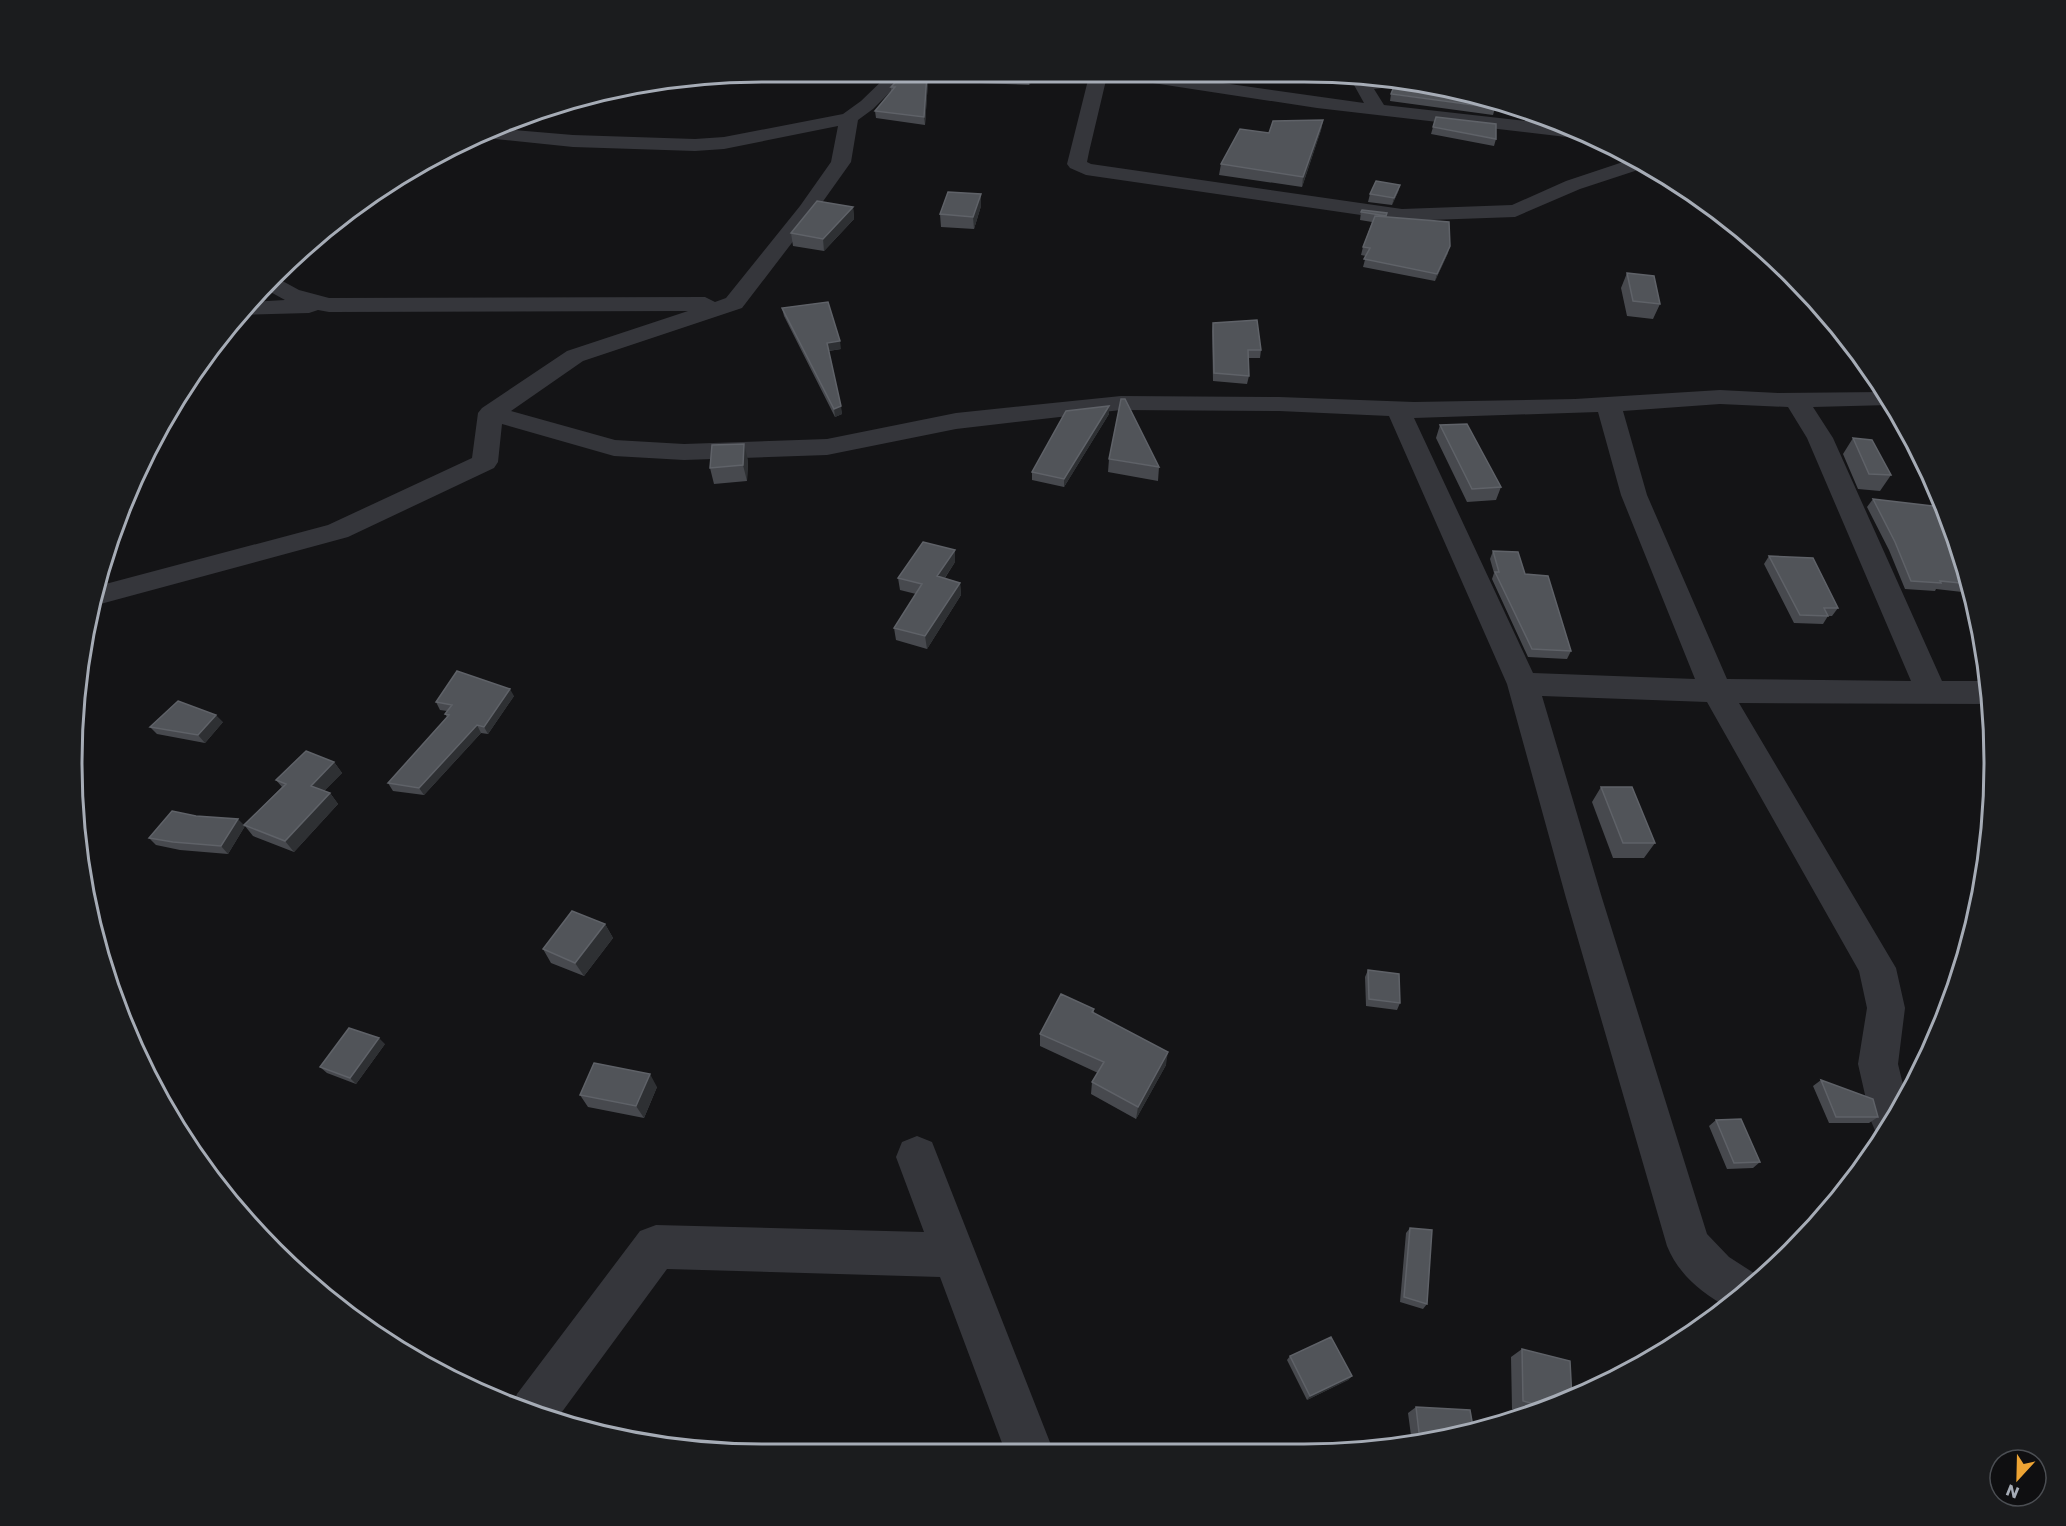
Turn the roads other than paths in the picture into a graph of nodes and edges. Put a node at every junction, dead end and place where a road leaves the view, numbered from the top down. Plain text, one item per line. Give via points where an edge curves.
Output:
1 (891, 82) edge
2 (1097, 82) edge
3 (1177, 82) edge
4 (1363, 85) edge
5 (1377, 109) junction
6 (849, 118) junction
7 (1543, 127) edge
8 (502, 135) edge
9 (1629, 167) edge
10 (277, 287) edge
11 (734, 303) junction
12 (338, 305) junction
13 (256, 308) edge
14 (1878, 399) edge
15 (1796, 400) junction
16 (1608, 403) junction
17 (1398, 409) junction
18 (491, 413) junction
19 (104, 595) edge
20 (1523, 684) junction
21 (1716, 692) junction
22 (1931, 692) junction
23 (1980, 693) edge
24 (1889, 1108) edge
25 (917, 1157) dead end
26 (954, 1255) junction
27 (1736, 1288) edge
28 (538, 1405) edge
29 (1027, 1444) edge

1 - 6 street
2 - 9 street via 1080,137 1077,164 1103,172 1402,215 1515,211 1573,185
3 - 5 street
4 - 5 street
5 - 7 street
6 - 8 street via 724,143 695,145
6 - 11 street via 841,162
10 - 12 street via 302,301
11 - 12 street
11 - 18 street via 575,356
12 - 13 street
14 - 15 street
15 - 16 street via 1720,397
15 - 22 street via 1820,438
16 - 17 street
16 - 21 street via 1634,495
17 - 18 street via 1121,403 956,422 827,447 684,452 614,448
17 - 20 street
18 - 19 street via 485,462 338,531
20 - 21 street
20 - 27 street via 1689,1246 1701,1263
21 - 22 street
21 - 24 street via 1877,968 1886,1008 1878,1064
22 - 23 street
25 - 26 street
26 - 28 street via 656,1247
26 - 29 street

